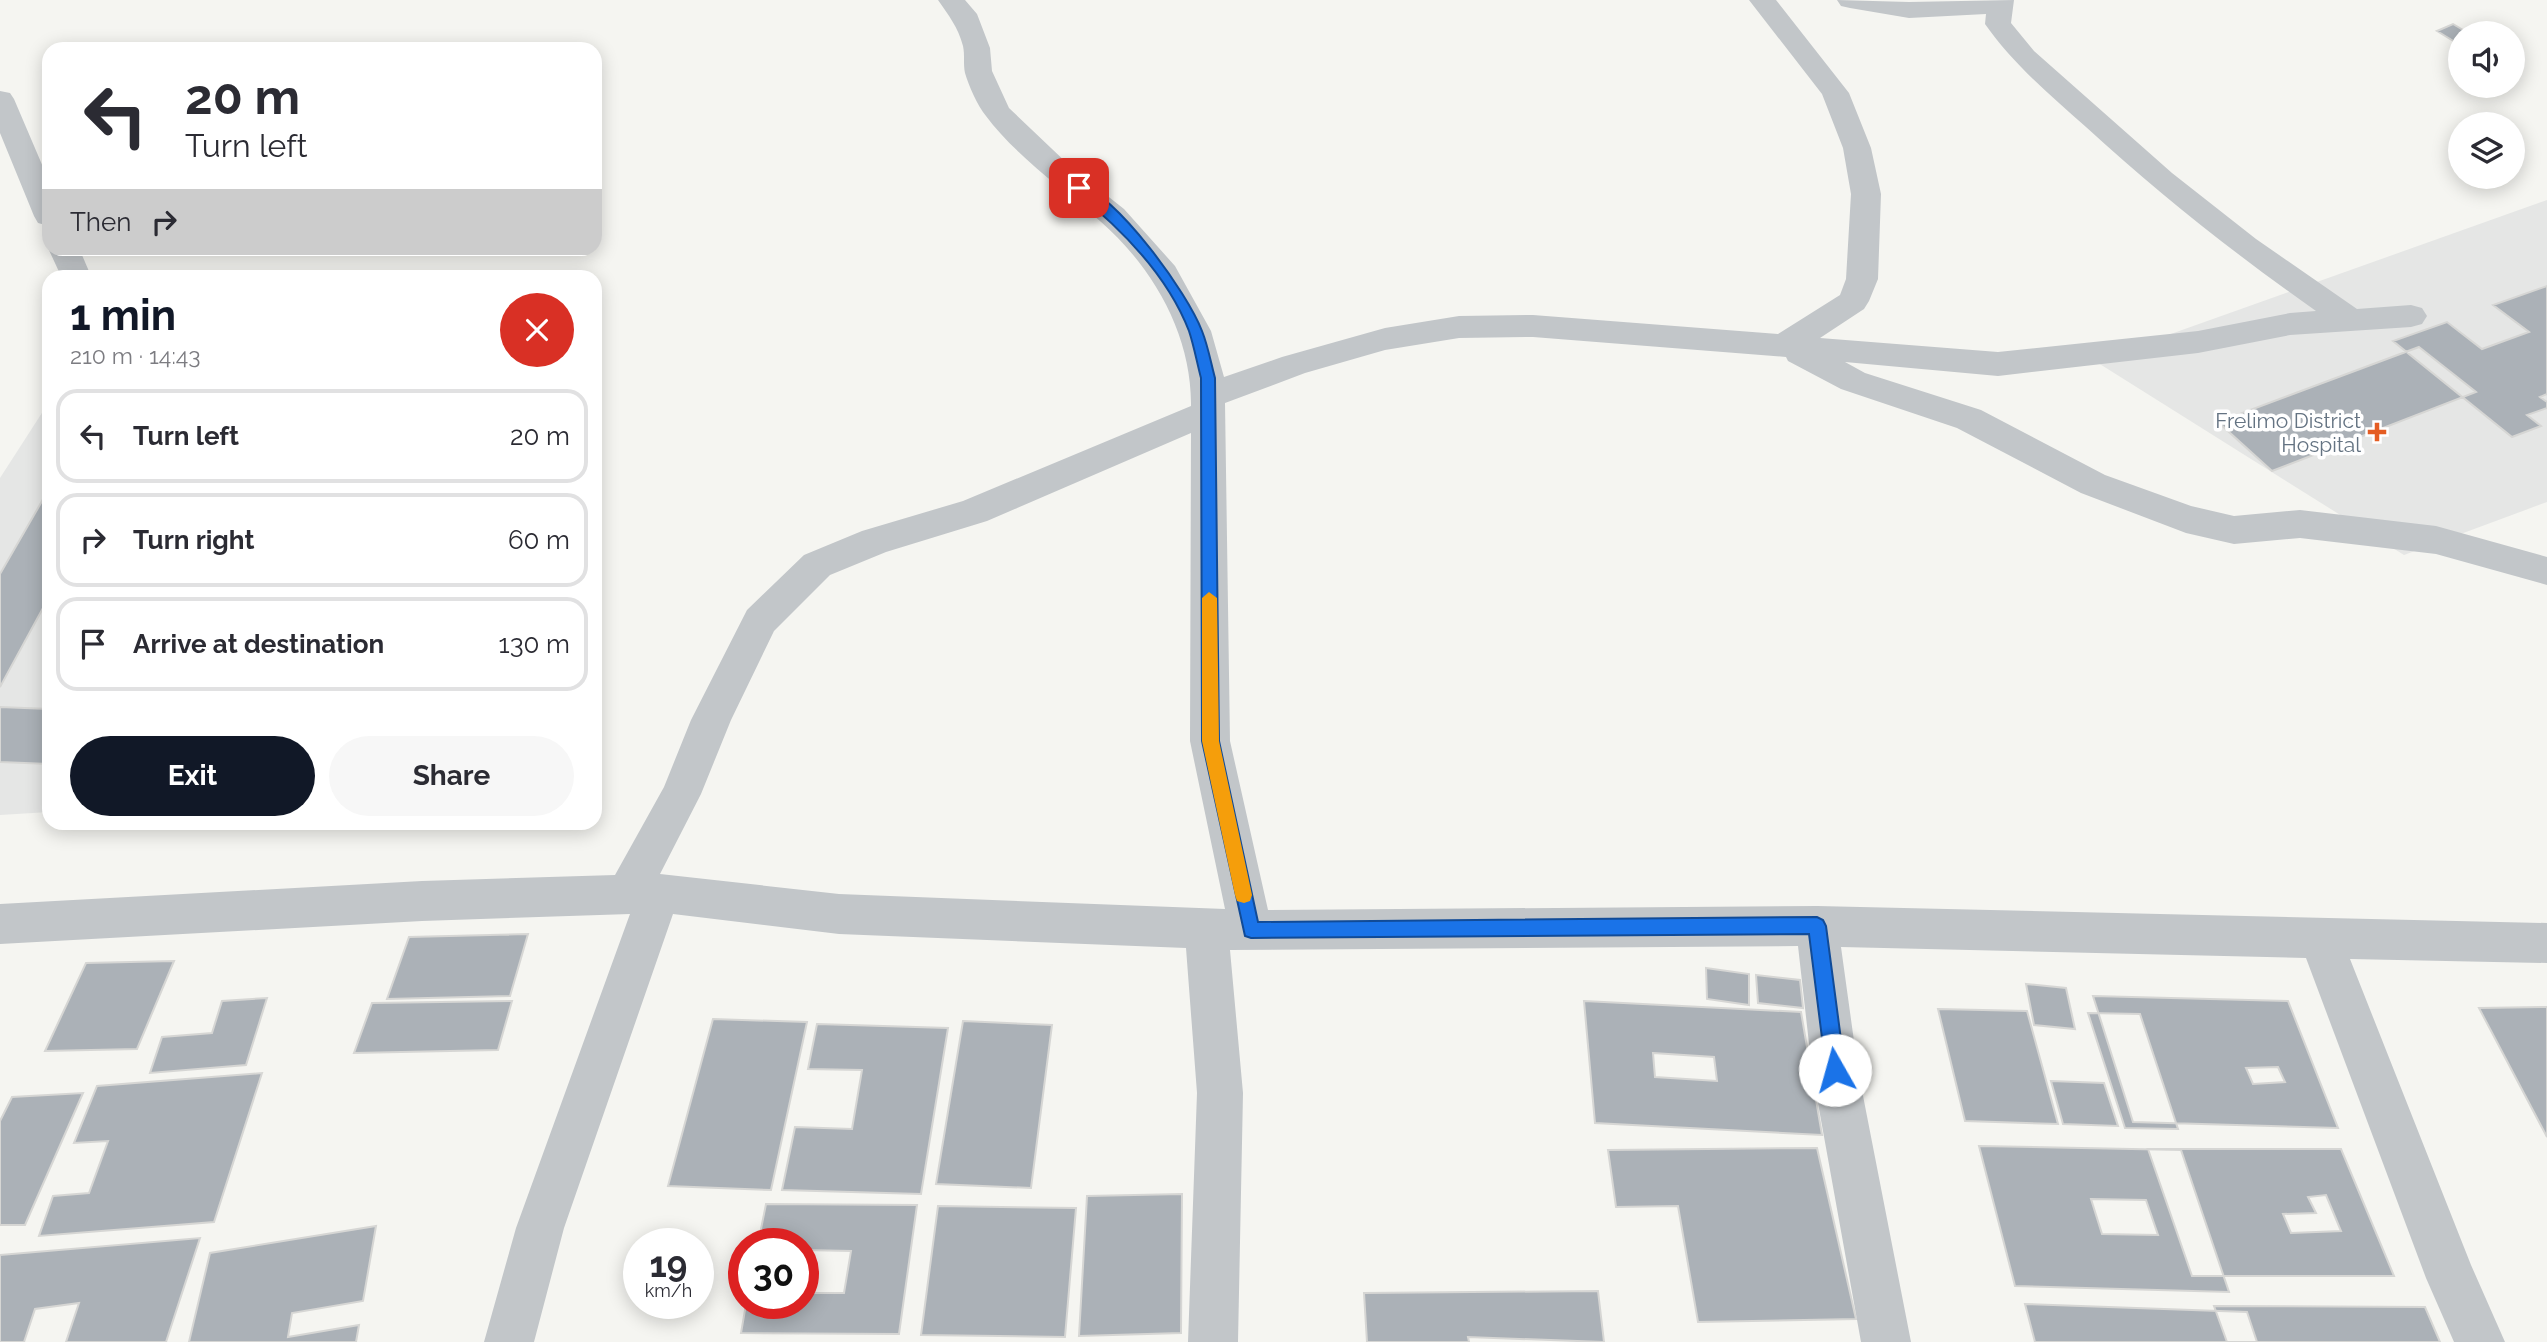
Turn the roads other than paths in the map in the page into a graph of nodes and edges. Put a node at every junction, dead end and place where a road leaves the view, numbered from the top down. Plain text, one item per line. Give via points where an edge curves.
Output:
1 (953, 0) edge
2 (1762, 0) edge
3 (1850, 0) edge
4 (2000, 3) edge
5 (0, 99) edge
6 (42, 199) edge
7 (2410, 316) dead end
8 (2351, 320) junction
9 (1785, 345) junction
10 (1208, 404) junction
11 (2547, 571) edge
12 (643, 893) junction
13 (0, 924) edge
14 (1817, 926) junction
15 (1228, 930) junction
16 (2320, 938) junction
17 (2547, 943) edge
18 (509, 1342) edge
19 (1213, 1342) edge
20 (1886, 1342) edge
21 (2480, 1342) edge

1 - 10 street via 964,14 977,48 978,71 997,111 1061,174 1113,216 1164,273 1195,331 1208,378
2 - 9 street via 1835,93 1857,148 1866,194 1862,279 1853,301
3 - 4 street via 1909,10
4 - 8 street via 1998,24 2024,57 2162,180 2245,246
5 - 6 street
7 - 8 street
8 - 9 street via 2290,324 2185,343 1998,364
9 - 10 street via 1533,326 1459,327 1385,339 1294,365
9 - 11 street via 1853,381 1969,419 2093,484 2186,519 2234,530 2300,524 2436,540
10 - 12 street via 974,511 875,541 817,565 760,621 711,720
10 - 15 street via 1210,741
12 - 13 street
12 - 15 street via 838,914
12 - 18 street
14 - 15 street
14 - 16 street
14 - 20 street via 1835,1070
15 - 19 street
16 - 17 street
16 - 21 street

